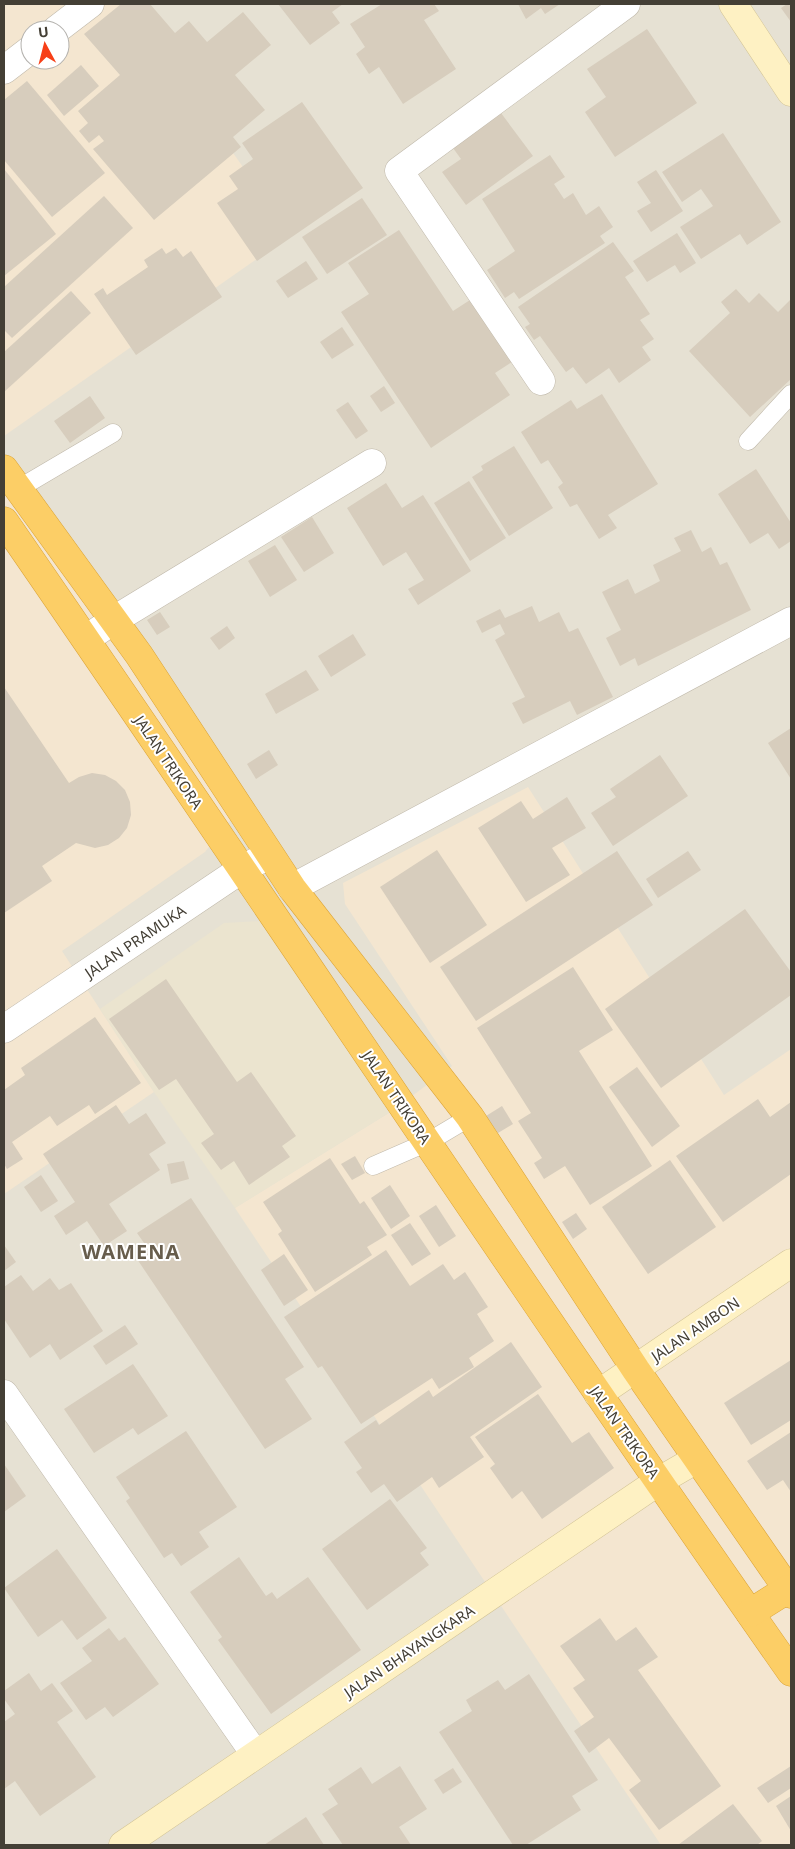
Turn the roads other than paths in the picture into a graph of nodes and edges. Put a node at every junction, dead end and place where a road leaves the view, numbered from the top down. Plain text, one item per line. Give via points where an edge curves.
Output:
1 (90, 4) edge
2 (626, 4) edge
3 (733, 4) edge
4 (69, 20) edge
5 (20, 58) edge
6 (4, 70) edge
7 (791, 92) edge
8 (541, 381) dead end
9 (791, 394) edge
10 (113, 433) dead end
11 (748, 441) dead end
12 (372, 464) dead end
13 (11, 479) edge
14 (4, 521) edge
15 (114, 620) junction
16 (791, 621) edge
17 (86, 639) junction
18 (269, 855) junction
19 (242, 869) junction
20 (292, 888) junction
21 (4, 1029) edge
22 (470, 1117) junction
23 (428, 1142) junction
24 (373, 1166) dead end
25 (791, 1263) edge
26 (636, 1370) junction
27 (4, 1394) edge
28 (598, 1394) junction
29 (697, 1459) junction
30 (659, 1481) junction
31 (789, 1591) edge
32 (750, 1613) junction
33 (791, 1672) edge
34 (254, 1754) junction
35 (123, 1845) edge

1 - 4 street
2 - 8 street via 399,171
3 - 7 main road
5 - 6 street
9 - 11 lane
10 - 13 lane
12 - 15 street
13 - 15 highway
14 - 17 highway, JALAN TRIKORA
15 - 17 street
15 - 18 highway
16 - 20 street
17 - 19 highway, JALAN TRIKORA
18 - 19 street, JALAN PRAMUKA
18 - 20 highway
19 - 21 street, JALAN PRAMUKA
19 - 23 highway, JALAN TRIKORA
20 - 22 highway
22 - 23 lane
22 - 26 highway
23 - 24 lane
23 - 28 highway, JALAN TRIKORA
25 - 26 main road, JALAN AMBON
26 - 28 main road, JALAN AMBON
26 - 29 highway
27 - 34 street
28 - 30 highway, JALAN TRIKORA
29 - 30 main road, JALAN BHAYANGKARA
29 - 31 highway
30 - 32 highway, JALAN TRIKORA
30 - 34 main road, JALAN BHAYANGKARA
31 - 32 highway
32 - 33 highway, JALAN TRIKORA
34 - 35 main road, JALAN BHAYANGKARA

